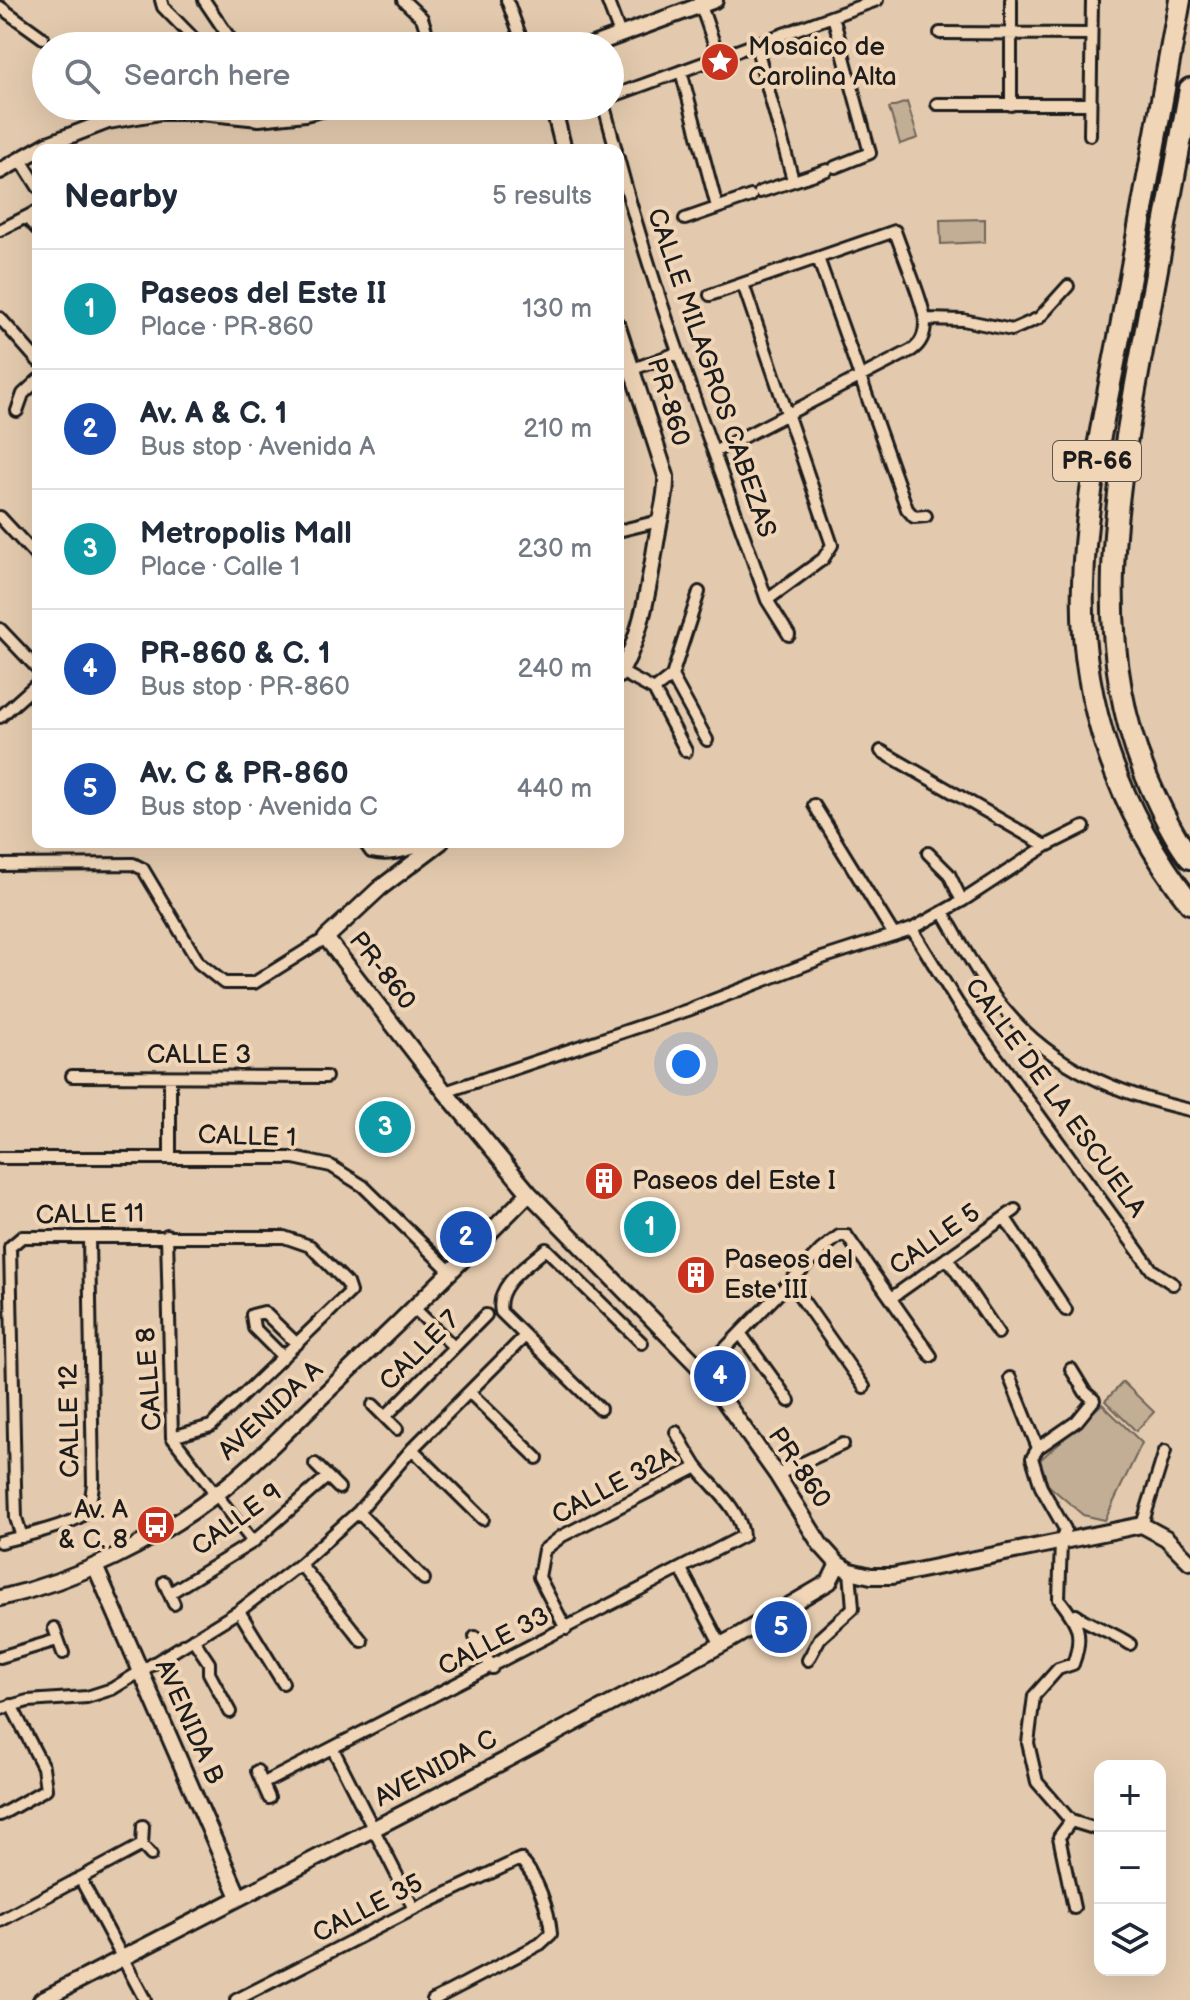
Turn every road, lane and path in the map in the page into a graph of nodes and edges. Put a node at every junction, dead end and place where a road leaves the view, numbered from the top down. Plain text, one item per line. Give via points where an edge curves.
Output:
1 (161, 0) edge
2 (204, 0) edge
3 (403, 0) edge
4 (507, 0) edge
5 (607, 0) edge
6 (877, 0) edge
7 (1011, 0) edge
8 (1092, 0) edge
9 (1180, 0) edge
10 (705, 2) edge
11 (0, 7) edge
12 (833, 16) junction
13 (35, 32) edge
14 (187, 32) edge
15 (226, 32) edge
16 (426, 32) edge
17 (519, 32) edge
18 (619, 32) edge
19 (624, 32) edge
20 (940, 33) dead end
21 (1011, 34) junction
22 (1091, 34) junction
23 (756, 45) junction
24 (719, 58) junction
25 (681, 71) junction
26 (1190, 89) edge
27 (624, 92) edge
28 (937, 104) dead end
29 (1089, 104) junction
30 (1011, 105) junction
31 (114, 120) edge
32 (556, 120) edge
33 (608, 120) edge
34 (1090, 135) dead end
35 (53, 144) edge
36 (562, 144) edge
37 (614, 144) edge
38 (32, 154) edge
39 (21, 160) junction
40 (1, 169) edge
41 (32, 177) edge
42 (793, 180) junction
43 (624, 181) edge
44 (717, 207) junction
45 (32, 214) edge
46 (26, 217) junction
47 (685, 219) dead end
48 (32, 224) edge
49 (0, 230) edge
50 (818, 258) junction
51 (743, 284) junction
52 (1068, 286) dead end
53 (710, 295) dead end
54 (0, 318) edge
55 (926, 319) junction
56 (677, 353) junction
57 (32, 354) edge
58 (627, 363) edge
59 (860, 376) junction
60 (32, 386) edge
61 (17, 411) dead end
62 (788, 413) junction
63 (714, 452) junction
64 (926, 516) dead end
65 (0, 517) edge
66 (659, 521) junction
67 (624, 530) edge
68 (32, 552) edge
69 (699, 592) dead end
70 (767, 600) junction
71 (0, 629) edge
72 (789, 635) dead end
73 (32, 663) edge
74 (624, 663) edge
75 (624, 676) edge
76 (672, 676) junction
77 (32, 688) edge
78 (654, 690) junction
79 (0, 717) edge
80 (707, 740) dead end
81 (686, 751) dead end
82 (881, 751) dead end
83 (814, 805) dead end
84 (1084, 827) dead end
85 (1046, 846) junction
86 (368, 848) edge
87 (412, 848) edge
88 (432, 848) edge
89 (928, 853) dead end
90 (1190, 858) edge
91 (0, 865) edge
92 (962, 901) junction
93 (1190, 903) edge
94 (943, 912) junction
95 (912, 929) junction
96 (894, 935) junction
97 (326, 938) junction
98 (72, 1076) dead end
99 (170, 1077) junction
100 (326, 1077) dead end
101 (445, 1092) junction
102 (1190, 1110) edge
103 (0, 1158) edge
104 (170, 1158) junction
105 (529, 1193) junction
106 (1015, 1210) dead end
107 (1005, 1218) junction
108 (167, 1235) junction
109 (89, 1238) junction
110 (947, 1258) junction
111 (451, 1272) junction
112 (790, 1282) junction
113 (1173, 1284) dead end
114 (891, 1298) junction
115 (415, 1309) junction
116 (1066, 1310) dead end
117 (486, 1315) dead end
118 (740, 1333) junction
119 (998, 1333) dead end
120 (525, 1336) junction
121 (642, 1343) dead end
122 (297, 1344) junction
123 (454, 1347) junction
124 (931, 1356) dead end
125 (283, 1357) junction
126 (1071, 1369) dead end
127 (703, 1371) junction
128 (1010, 1378) dead end
129 (864, 1387) dead end
130 (469, 1392) junction
131 (789, 1401) dead end
132 (373, 1405) dead end
133 (600, 1409) dead end
134 (385, 1417) junction
135 (397, 1429) dead end
136 (676, 1432) dead end
137 (172, 1437) junction
138 (843, 1444) dead end
139 (1038, 1448) junction
140 (412, 1449) junction
141 (1165, 1451) dead end
142 (537, 1458) dead end
143 (315, 1464) dead end
144 (697, 1467) junction
145 (777, 1475) junction
146 (327, 1477) junction
147 (339, 1488) dead end
148 (216, 1494) junction
149 (358, 1512) junction
150 (483, 1519) dead end
151 (1142, 1525) junction
152 (22, 1537) junction
153 (0, 1542) edge
154 (253, 1542) junction
155 (1061, 1542) junction
156 (1190, 1562) edge
157 (300, 1564) junction
158 (95, 1566) junction
159 (844, 1567) junction
160 (681, 1569) junction
161 (424, 1579) dead end
162 (164, 1582) dead end
163 (0, 1598) edge
164 (1067, 1609) junction
165 (239, 1611) junction
166 (54, 1628) dead end
167 (566, 1629) junction
168 (475, 1637) dead end
169 (193, 1639) junction
170 (57, 1640) junction
171 (362, 1641) dead end
172 (1130, 1644) dead end
173 (721, 1645) junction
174 (63, 1653) dead end
175 (0, 1657) edge
176 (808, 1660) dead end
177 (492, 1668) junction
178 (140, 1671) junction
179 (283, 1683) dead end
180 (6, 1707) edge
181 (230, 1712) dead end
182 (333, 1749) junction
183 (257, 1771) dead end
184 (264, 1783) junction
185 (269, 1798) dead end
186 (0, 1815) edge
187 (1071, 1821) junction
188 (143, 1826) dead end
189 (1094, 1828) edge
190 (372, 1829) junction
191 (142, 1845) junction
192 (151, 1855) dead end
193 (80, 1878) junction
194 (239, 1897) junction
195 (1074, 1908) dead end
196 (414, 1909) junction
197 (0, 1921) edge
198 (123, 1958) junction
199 (47, 1999) edge
200 (145, 2000) edge
201 (236, 2000) edge
202 (433, 2000) edge

1 - 14 street
2 - 15 street
3 - 16 street via 422,18
4 - 17 street
5 - 18 street
6 - 12 street
7 - 21 street
8 - 22 street
9 - 93 highway, PR-66 via 1097,461 1083,605 1093,699 1113,769 1138,825
10 - 19 street
10 - 24 street
11 - 13 street
12 - 23 street
12 - 42 street via 870,153
20 - 21 street
21 - 22 street
21 - 30 street
22 - 29 street
23 - 24 street
23 - 42 street
24 - 25 street
25 - 27 street
25 - 44 street
26 - 90 highway, PR-66 via 1118,486 1111,567 1115,645 1130,730 1154,794
28 - 30 street
29 - 30 street
29 - 34 street
31 - 35 street
32 - 36 street
33 - 37 street
38 - 39 street
39 - 40 street
39 - 41 street
42 - 44 street
43 - 56 street, CALLE MILAGROS CABEZAS
44 - 47 street
45 - 46 street
46 - 48 street
46 - 49 street
50 - 51 street
50 - 55 street via 895,231
50 - 59 street
51 - 53 street
51 - 62 street
52 - 55 street via 1039,318 1012,330
54 - 57 street
55 - 59 street via 919,345
56 - 58 street
56 - 63 street, CALLE MILAGROS CABEZAS
58 - 66 street, PR-860 / PR-860 via 666,476
59 - 62 street
59 - 64 street via 907,509 914,517
60 - 61 street
62 - 63 street
62 - 70 street via 832,545 823,559
63 - 70 street, CALLE MILAGROS CABEZAS
65 - 68 street
66 - 67 street
66 - 74 street, PR-860 / PR-860 via 645,607
69 - 76 street
70 - 72 street, CALLE MILAGROS CABEZAS
71 - 73 street
75 - 78 street
76 - 78 street
76 - 80 street
77 - 79 street
78 - 81 street
82 - 85 street
83 - 96 street
84 - 85 street
85 - 92 street
86 - 87 street via 388,856
88 - 97 street, PR-860 / PR-860
89 - 92 street via 949,874
91 - 97 street via 133,864 143,869 199,963 224,983 254,983
92 - 94 street
94 - 95 street
94 - 102 street via 1003,1009 1038,1044 1115,1089
95 - 96 street
95 - 113 street, CALLE DE LA ESCUELA via 958,1004 1152,1270
96 - 101 street
97 - 101 street, PR-860 / PR-860
98 - 99 street, CALLE 3
99 - 100 street, CALLE 3
99 - 104 street
101 - 105 street, PR-860 / PR-860
103 - 104 street, CALLE 1
104 - 111 street, CALLE 1 via 294,1158 331,1166 363,1186
105 - 111 street, AVENIDA A
105 - 127 street, PR-860 / PR-860
106 - 107 street, CALLE 5
107 - 110 street, CALLE 5
107 - 116 street
108 - 109 street, CALLE 11
108 - 122 street, CALLE 11 via 284,1237 310,1246 350,1292
108 - 137 street, CALLE 8
109 - 152 street, CALLE 12 via 91,1501 80,1516
109 - 152 street, CALLE 11 via 22,1237 10,1247 16,1518
110 - 114 street, CALLE 5
110 - 119 street
111 - 115 street, AVENIDA A
112 - 114 street via 821,1250 847,1236
112 - 118 street
112 - 129 street
114 - 124 street
115 - 123 street
115 - 148 street, AVENIDA A
117 - 123 street, CALLE 7
118 - 127 street
118 - 131 street
120 - 121 street via 501,1312 499,1302 502,1290 546,1249
120 - 130 street
120 - 133 street
122 - 125 street
122 - 125 street via 264,1312 252,1315 254,1328
123 - 134 street, CALLE 7
125 - 137 street via 211,1426
126 - 139 street via 1094,1400 1077,1421
127 - 145 street, PR-860 / PR-860
128 - 139 street
130 - 140 street
130 - 142 street
132 - 134 street
134 - 135 street
136 - 144 street
137 - 148 street, CALLE 8
138 - 145 street
139 - 155 street via 1032,1458 1041,1487 1065,1529
140 - 149 street
140 - 150 street
141 - 151 street
143 - 146 street
144 - 160 street, CALLE 33 via 722,1496 743,1536
144 - 167 street, CALLE 32A via 544,1550 539,1577
145 - 159 street, PR-860 / PR-860 via 820,1544
146 - 147 street
146 - 154 street, CALLE 9
148 - 154 street, CALLE 8
148 - 158 street, AVENIDA A via 162,1531
149 - 157 street
149 - 161 street
151 - 155 street
151 - 156 street via 1166,1538
152 - 153 street, CALLE 12
154 - 162 street, CALLE 9 via 172,1598
155 - 159 street via 892,1576
155 - 164 street via 1059,1599
157 - 165 street
157 - 171 street
158 - 163 street, AVENIDA A
158 - 178 street, AVENIDA B
159 - 173 street, AVENIDA C via 829,1582
159 - 176 street via 853,1608 820,1638
160 - 167 street, CALLE 33
160 - 173 street
164 - 172 street
164 - 187 street via 1078,1622 1079,1648 1073,1664 1058,1669 1034,1696 1028,1743 1037,1782
165 - 169 street
165 - 179 street
166 - 170 street
167 - 177 street, CALLE 33
168 - 177 street
169 - 178 street
169 - 181 street
170 - 174 street
170 - 175 street
173 - 190 street, AVENIDA C
177 - 182 street, CALLE 33
178 - 180 street via 87,1697
178 - 194 street, AVENIDA B
180 - 186 street via 43,1767 46,1789
182 - 184 street, CALLE 33
182 - 190 street
183 - 184 street
184 - 185 street
187 - 189 street
187 - 195 street via 1059,1837
188 - 191 street
190 - 194 street, AVENIDA C
190 - 196 street
191 - 192 street
191 - 193 street
193 - 197 street
193 - 198 street
194 - 198 street, AVENIDA C
196 - 201 street, CALLE 35
196 - 202 street, CALLE 35 via 520,1859 531,1871 550,1923 551,1934 540,1944
198 - 199 street, AVENIDA C
198 - 200 street

